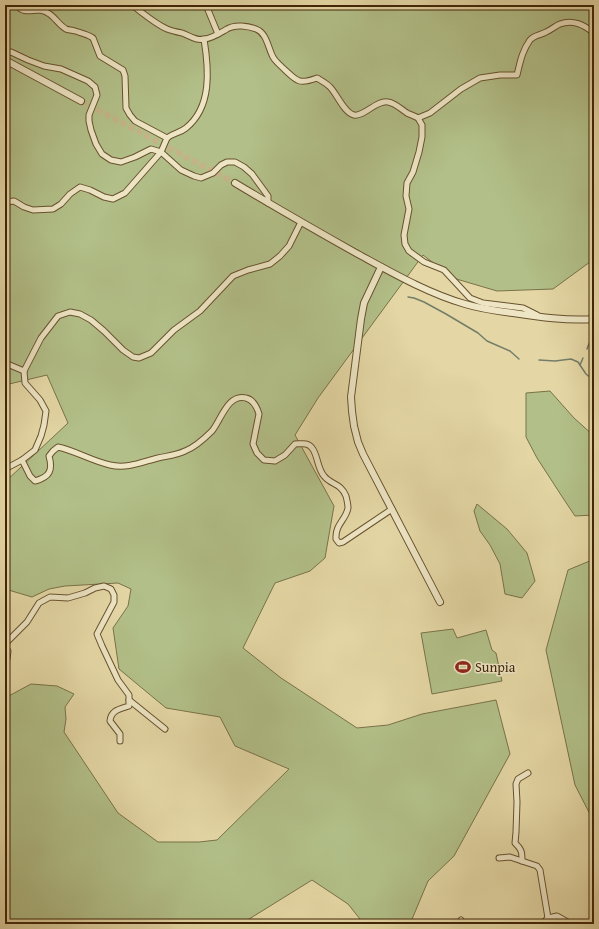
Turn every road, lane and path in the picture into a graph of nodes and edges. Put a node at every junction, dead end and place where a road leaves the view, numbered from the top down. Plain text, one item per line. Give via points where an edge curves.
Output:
1 (17, 5) edge
2 (132, 5) edge
3 (206, 5) edge
4 (594, 33) edge
5 (218, 34) junction
6 (204, 40) junction
7 (5, 53) edge
8 (5, 60) edge
9 (81, 100) tunnel mouth
10 (418, 118) junction
11 (167, 138) junction
12 (161, 152) junction
13 (235, 183) tunnel mouth
14 (5, 202) edge
15 (268, 203) junction
16 (301, 222) junction
17 (381, 267) junction
18 (541, 317) junction
19 (594, 319) edge
20 (5, 363) edge
21 (24, 371) junction
22 (22, 460) junction
23 (5, 469) edge
24 (392, 509) junction
25 (440, 602) dead end
26 (5, 645) edge
27 (5, 661) edge
28 (129, 700) junction
29 (165, 729) dead end
30 (120, 741) dead end
31 (528, 773) dead end
32 (499, 858) dead end
33 (522, 861) junction
34 (548, 918) junction
35 (542, 924) edge
36 (571, 924) edge

1 - 11 street via 23,10 47,12 66,29 93,38 100,56 123,70 126,108 130,115
2 - 6 street via 167,29
3 - 5 street
4 - 10 street via 586,26 571,22 536,36 531,39 521,56 517,76 480,78 430,113
5 - 6 street
5 - 10 street via 228,28 241,26 257,29 266,39 274,59 297,81 306,82 317,78 323,81 348,112 354,115 381,102 387,102
6 - 11 street via 208,78 203,104 187,128
7 - 12 street via 11,52 44,66 61,69 95,87 96,95 89,121 96,144 102,154 111,160 122,162 151,149
8 - 9 street
10 - 18 street via 422,125 422,137 413,172 407,183 406,196 409,209 404,235 409,251 424,262 444,270 470,298 483,303 523,308
11 - 12 street
12 - 14 street via 125,193 113,199 80,187 53,209 33,210 14,201
12 - 15 street via 180,170 201,178 213,173 227,162 235,162 252,174 268,196
13 - 15 street
15 - 16 street
16 - 17 street
16 - 21 street via 289,246 280,256 270,264 233,276 200,311 174,330 151,353 139,358 133,357 91,320 70,312 58,316 41,338
17 - 18 street via 464,304
17 - 24 street via 364,303 352,411 358,442
18 - 19 street
20 - 21 street
21 - 22 street via 25,383 46,411 35,450
22 - 23 street
22 - 24 street via 30,476 36,481 50,472 49,456 58,447 97,461 128,466 185,451 212,430 232,401 238,397 246,397 255,403 258,409 253,444 264,460 275,461 295,444 307,444 312,448 324,476 344,491 348,510 336,532 339,543
24 - 25 street
26 - 27 street via 8,652
26 - 28 street via 27,622 39,603 50,597 68,598 104,586 111,589 114,602 97,634 118,680 129,695
28 - 29 street
28 - 30 street via 129,706 114,712 111,716 110,721 120,734
31 - 33 street via 518,779 516,784 515,843 522,852
32 - 33 street via 510,857
33 - 34 street via 537,866 540,870
34 - 35 street
34 - 36 street via 557,916

